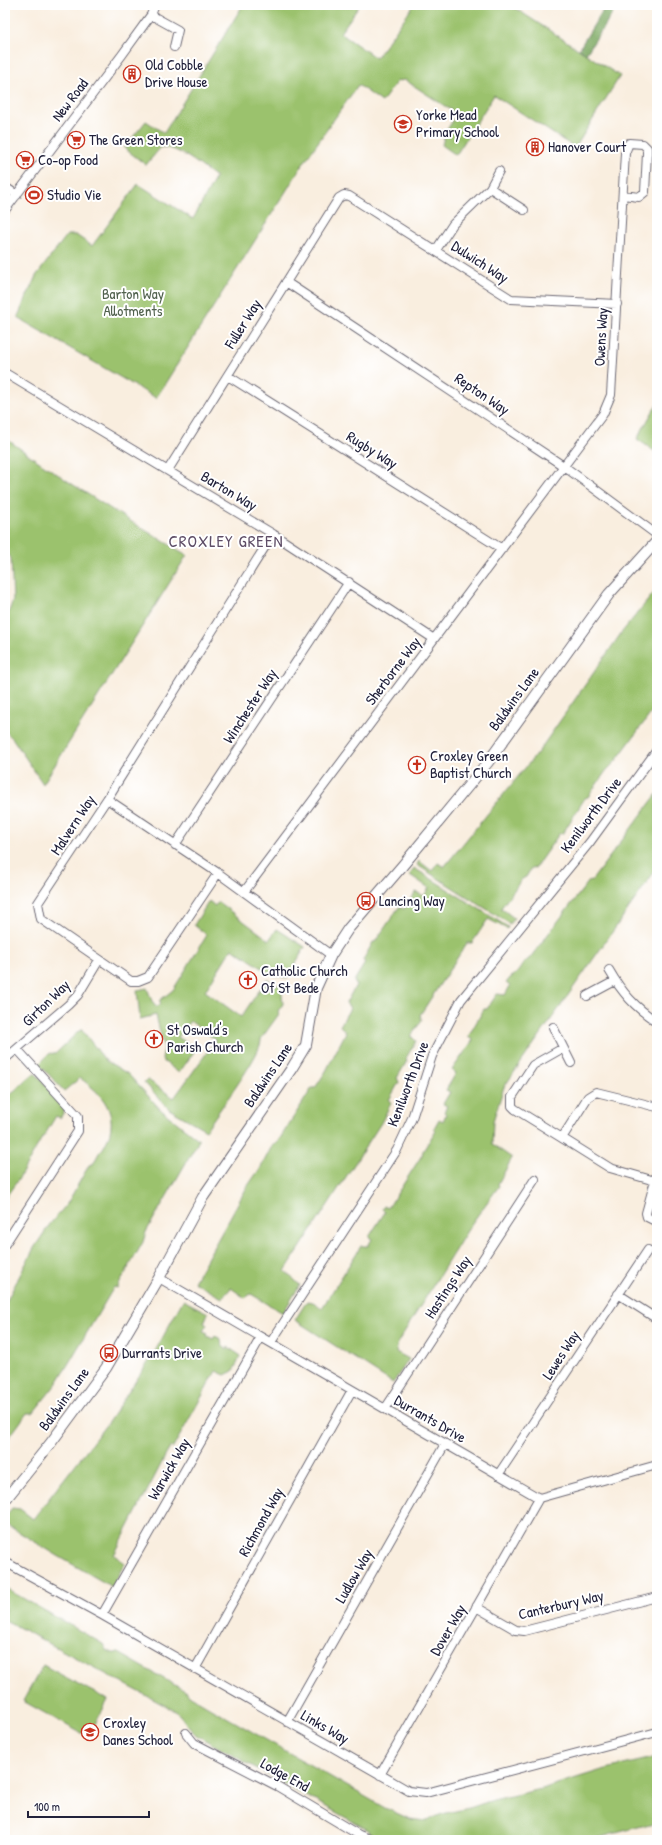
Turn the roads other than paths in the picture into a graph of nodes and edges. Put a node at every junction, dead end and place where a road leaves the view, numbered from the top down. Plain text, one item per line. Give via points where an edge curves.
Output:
1 (155, 5) edge
2 (151, 15) junction
3 (174, 47) dead end
4 (499, 171) dead end
5 (5, 187) edge
6 (490, 188) junction
7 (16, 195) junction
8 (344, 195) joint
9 (623, 195) junction
10 (5, 210) edge
11 (524, 210) dead end
12 (436, 250) junction
13 (286, 282) junction
14 (617, 304) junction
15 (5, 373) edge
16 (228, 376) junction
17 (565, 467) junction
18 (168, 470) junction
19 (273, 534) junction
20 (657, 535) edge
21 (657, 541) edge
22 (502, 549) junction
23 (349, 582) junction
24 (434, 638) junction
25 (657, 750) edge
26 (106, 800) junction
27 (175, 845) junction
28 (218, 873) junction
29 (244, 892) junction
30 (331, 955) junction
31 (99, 960) junction
32 (609, 970) dead end
33 (615, 981) junction
34 (587, 996) dead end
35 (657, 1022) edge
36 (553, 1027) dead end
37 (563, 1048) junction
38 (16, 1049) junction
39 (5, 1059) edge
40 (571, 1063) dead end
41 (657, 1107) edge
42 (562, 1138) junction
43 (657, 1173) edge
44 (535, 1179) dead end
45 (655, 1181) junction
46 (657, 1222) edge
47 (5, 1244) edge
48 (648, 1250) dead end
49 (159, 1278) junction
50 (618, 1294) junction
51 (657, 1319) edge
52 (261, 1337) junction
53 (271, 1342) junction
54 (352, 1390) junction
55 (385, 1409) junction
56 (445, 1444) junction
57 (657, 1465) edge
58 (498, 1476) junction
59 (539, 1498) junction
60 (5, 1500) edge
61 (5, 1562) edge
62 (657, 1596) edge
63 (476, 1607) junction
64 (102, 1615) junction
65 (195, 1669) junction
66 (287, 1722) junction
67 (657, 1732) edge
68 (186, 1733) dead end
69 (380, 1775) junction
70 (372, 1840) edge

1 - 2 street, New Road
2 - 3 street via 178,30
2 - 7 street, New Road
4 - 6 street
5 - 7 street
6 - 11 street
6 - 12 street via 453,224
7 - 10 street, New Road
8 - 12 street, Dulwich Way
8 - 13 street, Fuller Way via 339,198
9 - 9 street, Owens Way via 639,197 645,192 647,148 644,144 631,143 626,148
9 - 14 street, Owens Way
12 - 14 street, Dulwich Way via 511,299
13 - 16 street, Fuller Way
13 - 17 street, Repton Way
14 - 17 street, Owens Way via 611,395 603,414
15 - 18 street, Barton Way
16 - 18 street, Fuller Way
16 - 22 street, Rugby Way
17 - 20 street, Repton Way
17 - 22 street, Sherborne Way
18 - 19 street, Barton Way
19 - 23 street, Barton Way
19 - 26 street, Malvern Way
21 - 30 street, Baldwins Lane via 609,594 488,762 348,929
22 - 24 street, Sherborne Way
23 - 24 street, Barton Way
23 - 27 street, Winchester Way
24 - 29 street, Sherborne Way
25 - 53 street, Kenilworth Drive via 590,842 461,1000 432,1056 412,1118 397,1150
26 - 27 street
26 - 31 street, Malvern Way via 38,903 41,919
27 - 28 street
28 - 29 street
28 - 31 street, Malvern Way via 148,977 138,982 131,981
29 - 30 street
30 - 49 street, Baldwins Lane via 316,988 306,1045 203,1197
31 - 38 street, Girton Way via 68,1005
32 - 33 street
33 - 34 street
33 - 35 street via 630,1001
36 - 37 street
37 - 40 street
37 - 42 street via 532,1065 511,1101 515,1109
38 - 39 street, Girton Way
38 - 47 street via 78,1116 78,1131
41 - 42 street via 596,1092 588,1097
42 - 45 street via 610,1168
43 - 45 street
44 - 55 street, Hastings Way
45 - 46 street via 646,1213 647,1217
48 - 50 street, Lewes Way
49 - 52 street, Durrants Drive
49 - 60 street, Baldwins Lane via 106,1368 82,1403
50 - 51 street
50 - 58 street, Lewes Way
52 - 53 street, Durrants Drive
52 - 64 street, Warwick Way
53 - 54 street, Durrants Drive
54 - 55 street, Durrants Drive
54 - 65 street, Richmond Way
55 - 56 street, Durrants Drive
56 - 58 street, Durrants Drive
56 - 66 street, Ludlow Way
57 - 59 street
58 - 59 street, Durrants Drive
59 - 63 street, Dover Way
61 - 64 street, Links Way
62 - 63 street, Canterbury Way via 524,1631 516,1630
63 - 69 street, Dover Way
64 - 65 street, Links Way
65 - 66 street, Links Way
66 - 69 street, Links Way
67 - 69 street, Links Way via 426,1793 409,1791
68 - 70 street, Lodge End via 199,1746 277,1786 359,1835

